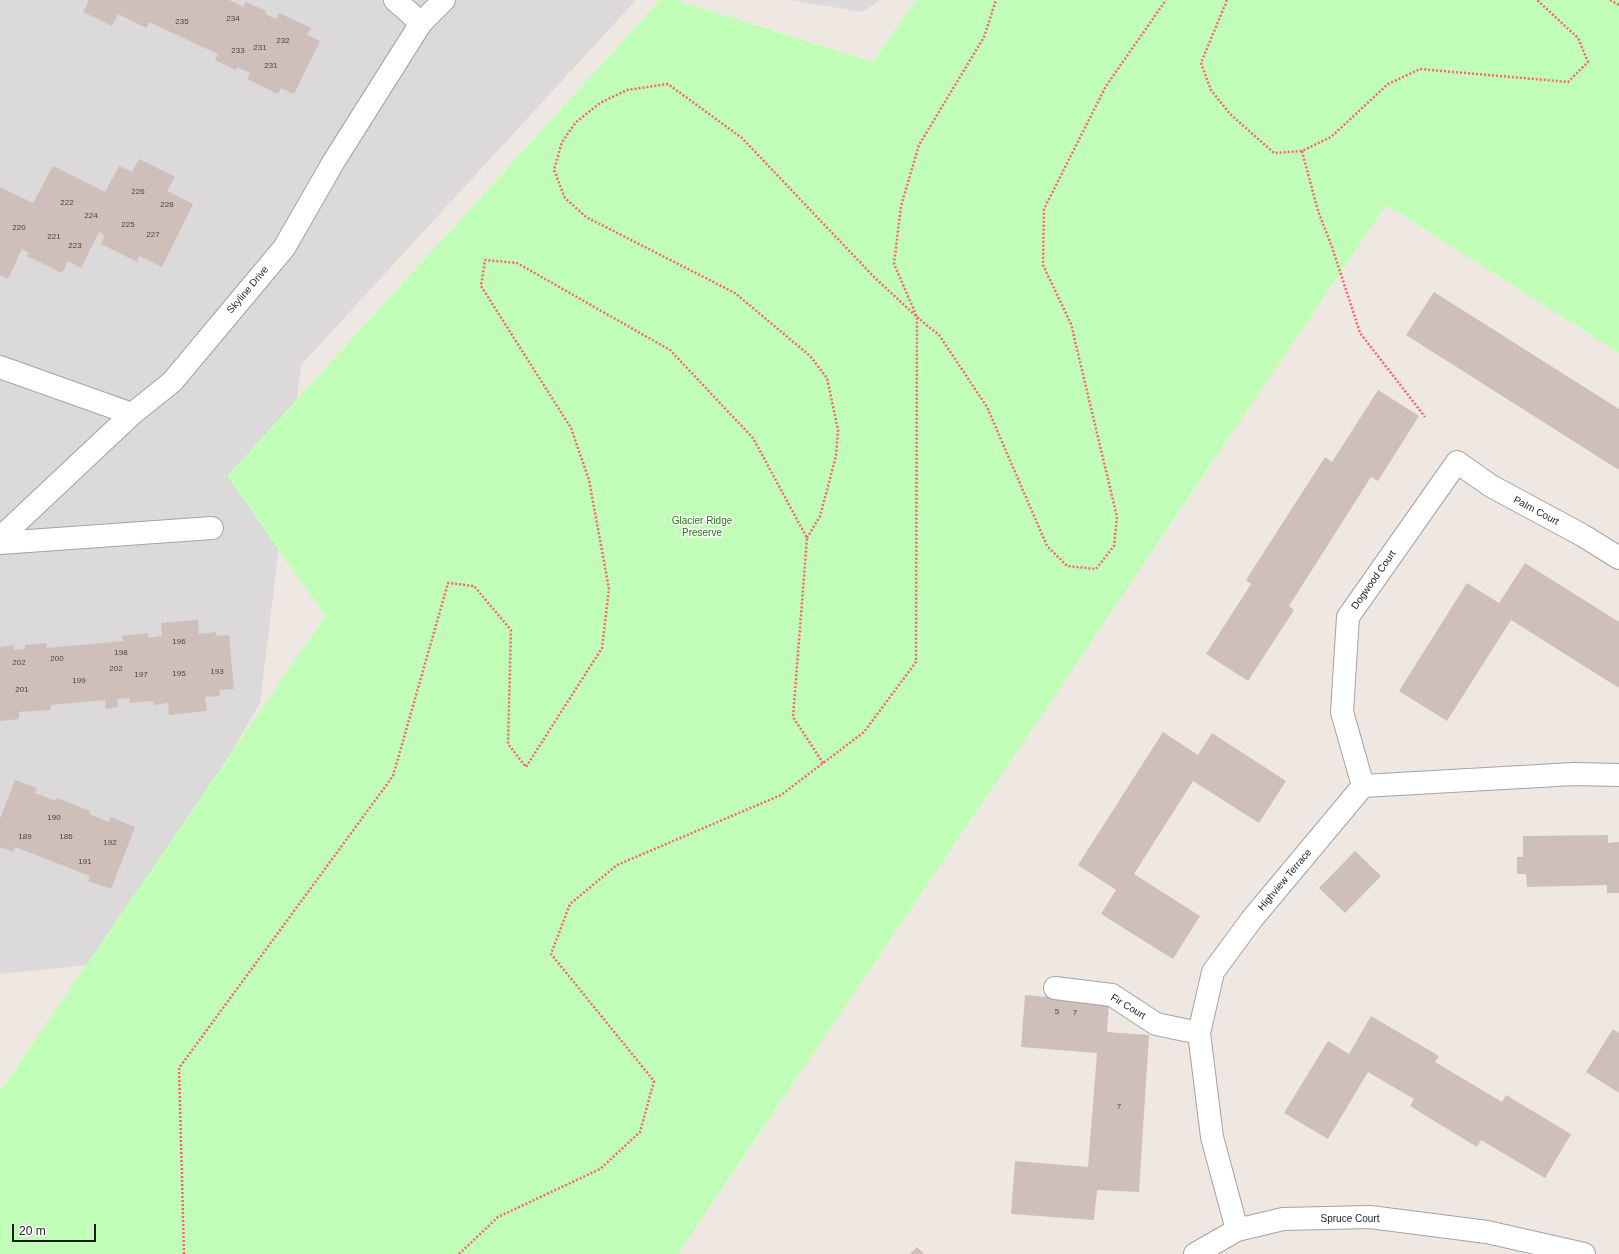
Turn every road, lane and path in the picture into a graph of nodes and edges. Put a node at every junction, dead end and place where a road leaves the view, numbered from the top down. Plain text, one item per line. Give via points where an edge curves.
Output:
1 (395, 0) edge
2 (444, 0) edge
3 (996, 0) edge
4 (1166, 0) edge
5 (1227, 0) edge
6 (1537, 0) edge
7 (1610, 0) edge
8 (1619, 5) edge
9 (421, 23) junction
10 (1302, 151) junction
11 (917, 317) junction
12 (0, 367) edge
13 (132, 414) junction
14 (1425, 417) dead end
15 (1457, 462) joint
16 (212, 528) dead end
17 (0, 538) edge
18 (807, 538) junction
19 (0, 542) edge
20 (1619, 558) edge
21 (822, 763) junction
22 (1619, 775) edge
23 (1363, 786) junction
24 (1056, 988) dead end
25 (1199, 1033) junction
26 (1237, 1230) junction
27 (184, 1254) edge
28 (459, 1254) edge
29 (1195, 1254) edge
30 (1220, 1254) edge
31 (1584, 1254) edge

1 - 9 street
2 - 9 street, Skyline Drive
3 - 11 path via 984,37 920,145 901,206 894,264
4 - 11 path via 1106,86 1044,209 1043,264 1071,324 1116,517 1114,546 1096,568 1067,566 1047,546 987,408 939,335
5 - 10 path via 1201,62 1211,90 1230,114 1274,153
6 - 10 path via 1578,38 1588,62 1568,82 1420,69 1388,84 1331,137
7 - 8 path
9 - 13 street, Skyline Drive via 334,160 284,248 172,382
10 - 14 path via 1318,211 1360,333
11 - 18 path via 873,276 742,138 668,84 627,90 600,103 576,122 562,142 554,170 565,198 586,217 735,293 810,356 827,378 838,430 836,456 820,516
11 - 21 path via 916,662 864,732
12 - 13 street
13 - 17 street, Skyline Drive
15 - 20 street, Palm Court via 1491,486
15 - 23 street, Dogwood Court via 1348,617 1342,712
16 - 19 street
18 - 21 path via 793,717
18 - 27 path via 753,438 670,350 517,263 485,260 481,286 571,428 589,480 609,589 602,648 526,767 508,744 511,630 474,586 448,583 393,776 178,1068
21 - 28 path via 781,794 617,864 570,904 551,954 654,1081 640,1132 600,1170 498,1217
22 - 23 street via 1574,774
23 - 25 street, Highview Terrace via 1252,919 1213,972
24 - 25 street, Fir Court via 1112,995 1156,1024
25 - 26 street, Highview Terrace via 1212,1136
26 - 29 street, Spruce Court
26 - 30 street
26 - 31 street, Spruce Court via 1283,1219 1370,1217 1487,1232

